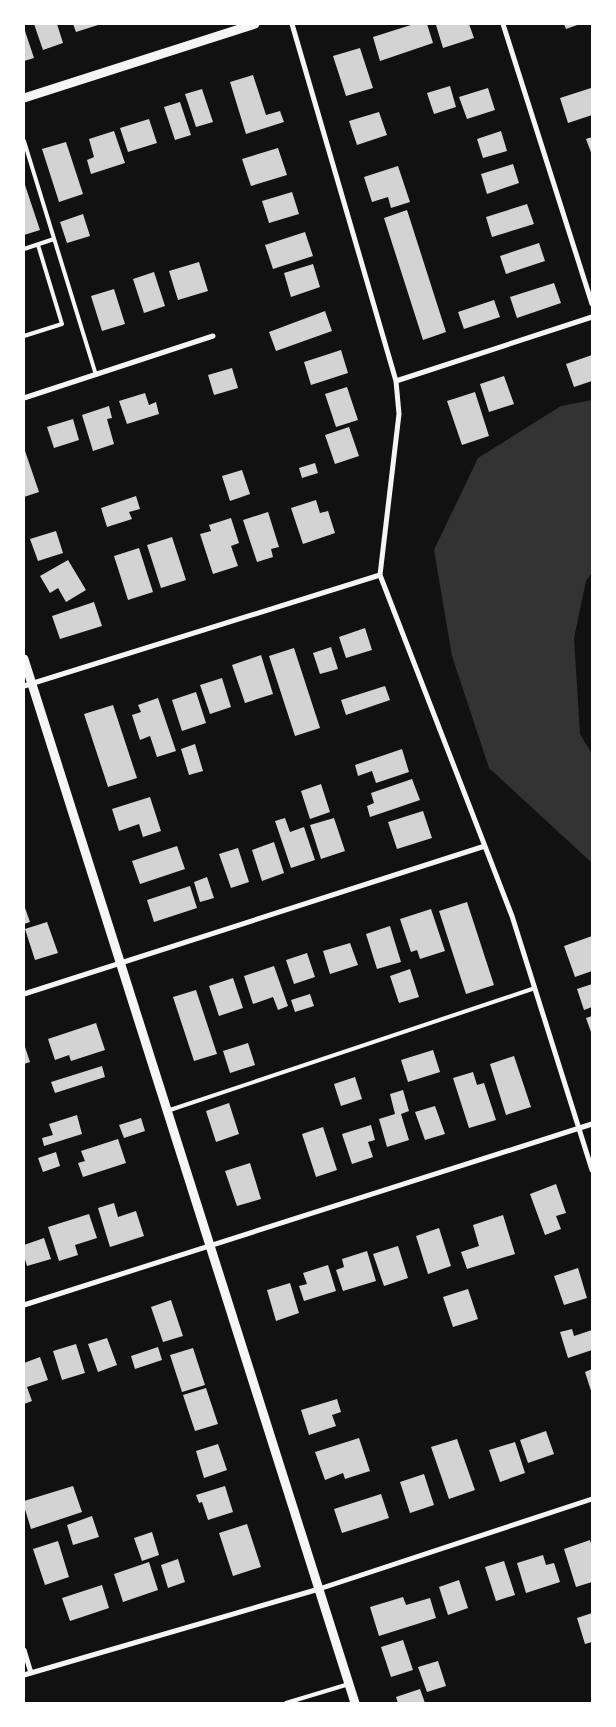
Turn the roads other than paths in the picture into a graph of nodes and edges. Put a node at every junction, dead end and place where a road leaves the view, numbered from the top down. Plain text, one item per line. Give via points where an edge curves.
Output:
1 (255, 24) edge
2 (292, 24) edge
3 (503, 24) edge
4 (24, 98) edge
5 (24, 141) edge
6 (54, 240) junction
7 (38, 245) junction
8 (24, 249) edge
9 (592, 304) edge
10 (592, 317) edge
11 (24, 336) edge
12 (213, 336) dead end
13 (96, 375) junction
14 (396, 382) junction
15 (24, 398) edge
16 (380, 575) junction
17 (24, 660) edge
18 (28, 685) edge
19 (485, 846) junction
20 (120, 963) junction
21 (535, 988) junction
22 (24, 994) edge
23 (167, 1111) junction
24 (592, 1124) edge
25 (578, 1128) junction
26 (592, 1170) edge
27 (211, 1247) junction
28 (24, 1305) edge
29 (592, 1499) edge
30 (319, 1589) junction
31 (24, 1650) edge
32 (31, 1672) junction
33 (24, 1675) edge
34 (348, 1684) junction
35 (286, 1703) edge
36 (355, 1703) edge

1 - 4 street
2 - 14 street
3 - 9 street
5 - 6 lane
6 - 7 lane
6 - 13 lane
7 - 8 lane
7 - 11 lane via 62,324
10 - 14 street
12 - 13 street
13 - 15 street
14 - 16 street via 399,414
16 - 18 street
16 - 19 street
17 - 18 street
18 - 20 street
19 - 20 street
19 - 21 street
20 - 22 street
20 - 23 street
21 - 23 lane
21 - 25 street
23 - 27 street
24 - 25 street
25 - 26 street
25 - 27 street
27 - 28 street
27 - 30 street
29 - 30 street
30 - 32 street
30 - 34 street
31 - 32 street
32 - 33 street
34 - 35 lane
34 - 36 street

